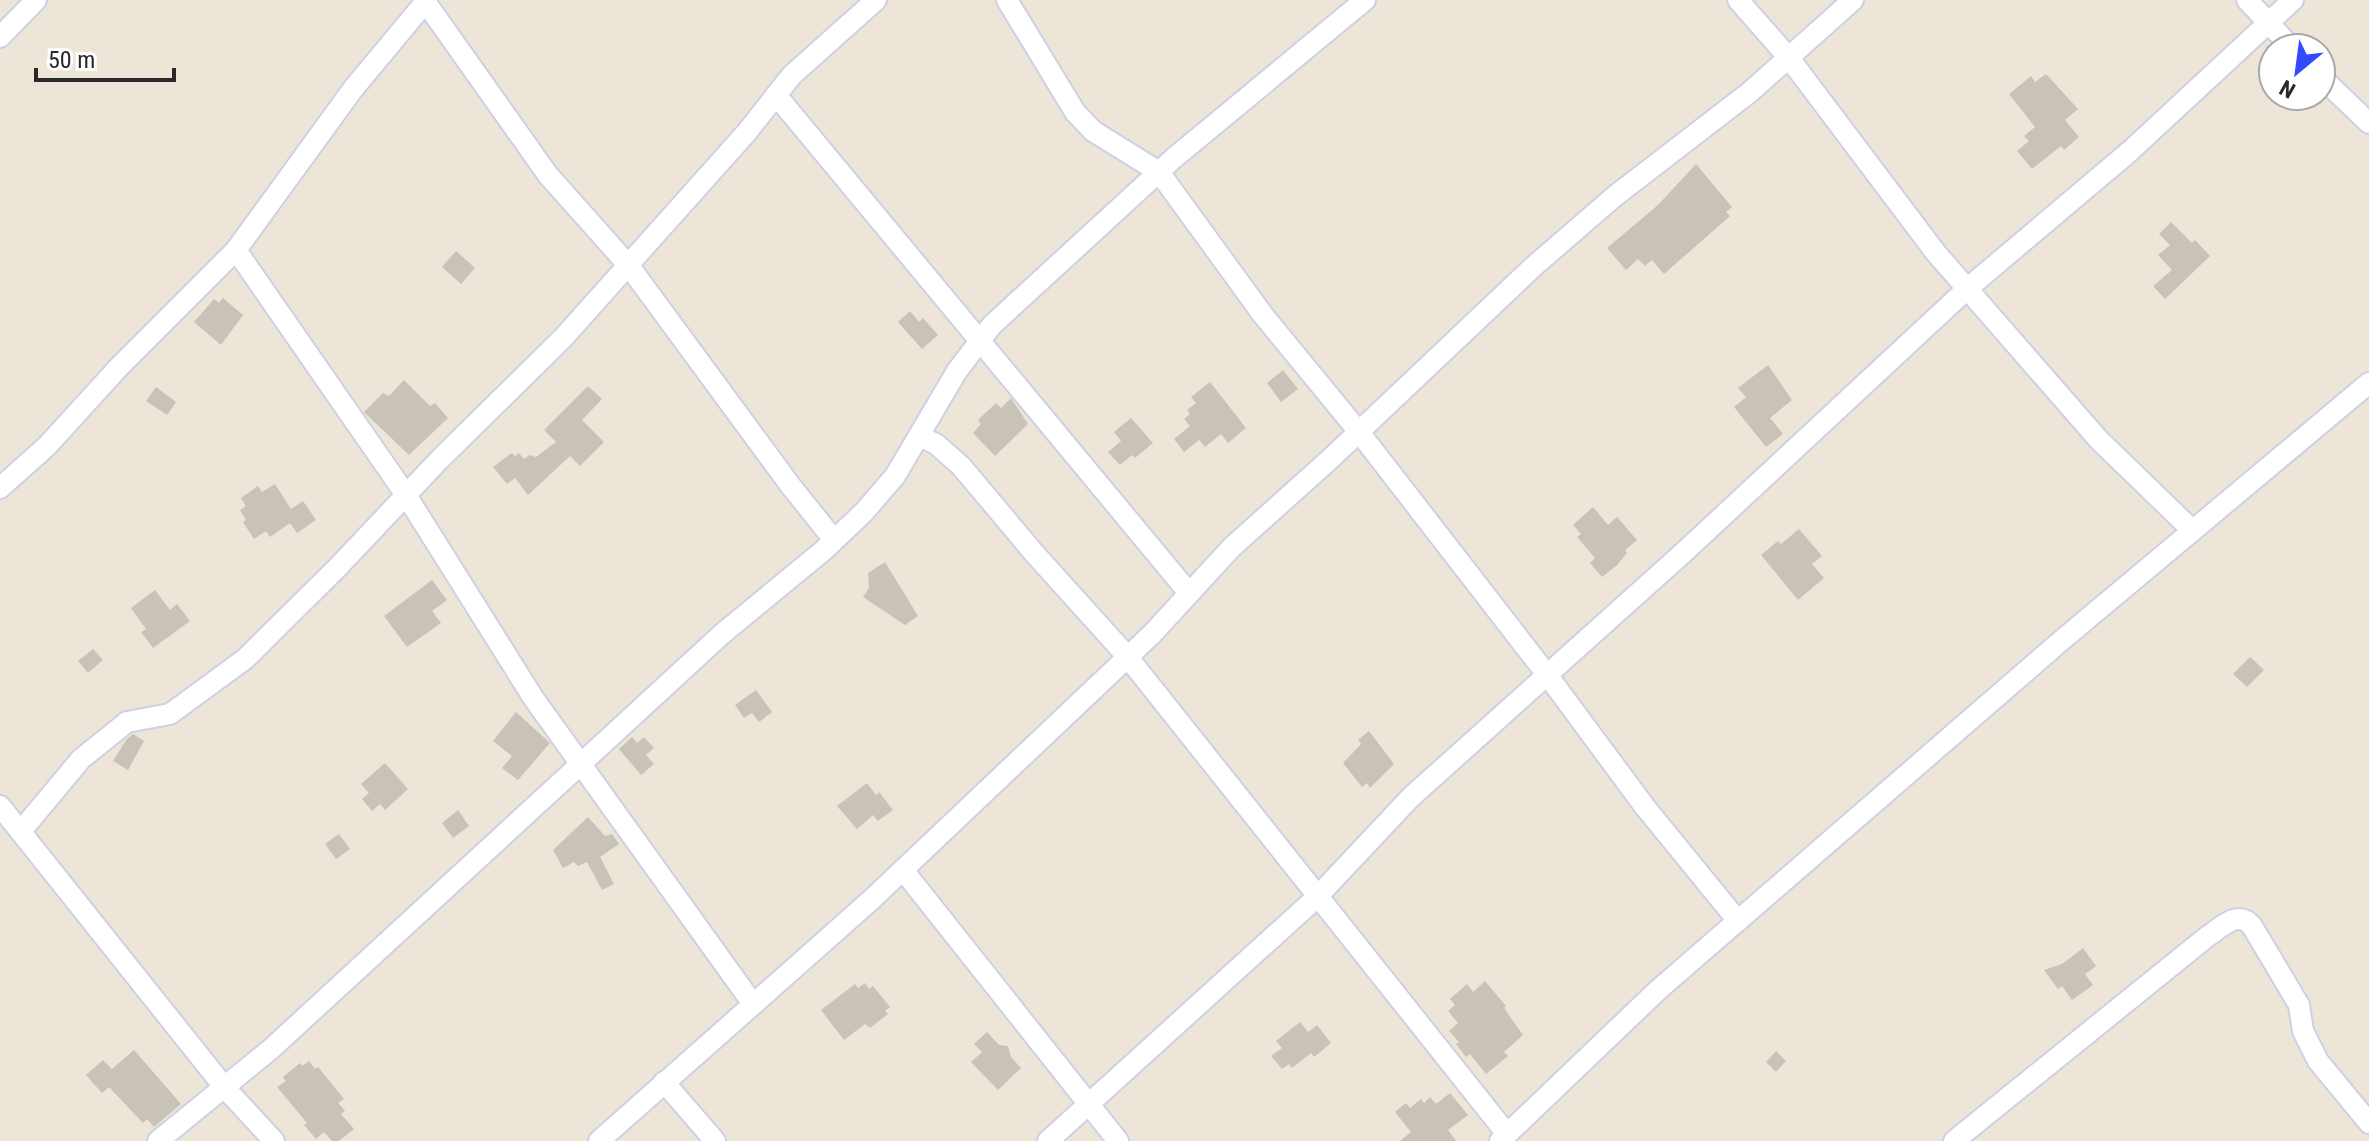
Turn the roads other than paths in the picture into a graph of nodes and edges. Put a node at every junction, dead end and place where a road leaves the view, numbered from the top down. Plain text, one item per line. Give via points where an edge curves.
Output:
1 (36, 0) edge
2 (876, 0) edge
3 (1007, 0) edge
4 (1365, 0) edge
5 (1738, 0) edge
6 (1853, 0) edge
7 (2247, 0) edge
8 (2293, 0) edge
9 (426, 1) edge
10 (2269, 24) junction
11 (2277, 32) edge
12 (0, 37) edge
13 (1789, 58) junction
14 (2337, 92) edge
15 (776, 95) junction
16 (2369, 123) edge
17 (1159, 172) junction
18 (236, 250) junction
19 (629, 266) junction
20 (1968, 288) junction
21 (978, 340) junction
22 (2369, 383) edge
23 (1359, 432) junction
24 (919, 436) junction
25 (0, 488) edge
26 (406, 495) junction
27 (2192, 530) junction
28 (834, 540) junction
29 (1189, 593) junction
30 (1126, 655) junction
31 (1548, 676) junction
32 (580, 764) junction
33 (0, 806) edge
34 (21, 831) junction
35 (903, 870) junction
36 (1317, 897) junction
37 (1738, 921) junction
38 (753, 1004) junction
39 (664, 1082) junction
40 (225, 1088) junction
41 (1090, 1103) junction
42 (2369, 1123) edge
43 (1503, 1138) edge
44 (158, 1141) edge
45 (274, 1141) edge
46 (599, 1141) edge
47 (715, 1141) edge
48 (1048, 1141) edge
49 (1118, 1141) edge
50 (1954, 1141) edge

1 - 12 street
2 - 15 street
3 - 17 street via 1086,125
4 - 17 street
5 - 13 street
6 - 13 street
7 - 10 street
8 - 10 street
9 - 18 street via 353,89
9 - 19 street via 548,175
10 - 11 street
10 - 20 street
13 - 20 street
13 - 23 street via 1533,267
14 - 16 street
15 - 19 street
15 - 21 street
17 - 21 street
17 - 23 street via 1263,315
18 - 25 street
18 - 26 street
19 - 26 street
19 - 28 street
20 - 27 street via 2099,440
20 - 31 street
21 - 24 street
21 - 29 street
22 - 27 street
23 - 29 street
23 - 31 street
24 - 28 street via 895,476
24 - 30 street via 961,466
26 - 32 street
26 - 34 street via 245,659 170,714 127,722 81,759
27 - 37 street
28 - 32 street
29 - 30 street
30 - 35 street
30 - 36 street
31 - 36 street via 1411,797
31 - 37 street
32 - 38 street
32 - 40 street
33 - 34 street
34 - 40 street
35 - 38 street
35 - 41 street
36 - 41 street
36 - 43 street
37 - 43 street
38 - 39 street
39 - 46 street
39 - 47 street
40 - 44 street
40 - 45 street
41 - 48 street
41 - 49 street
42 - 50 street via 2318,1061 2287,982 2257,933 2241,918 2208,936

